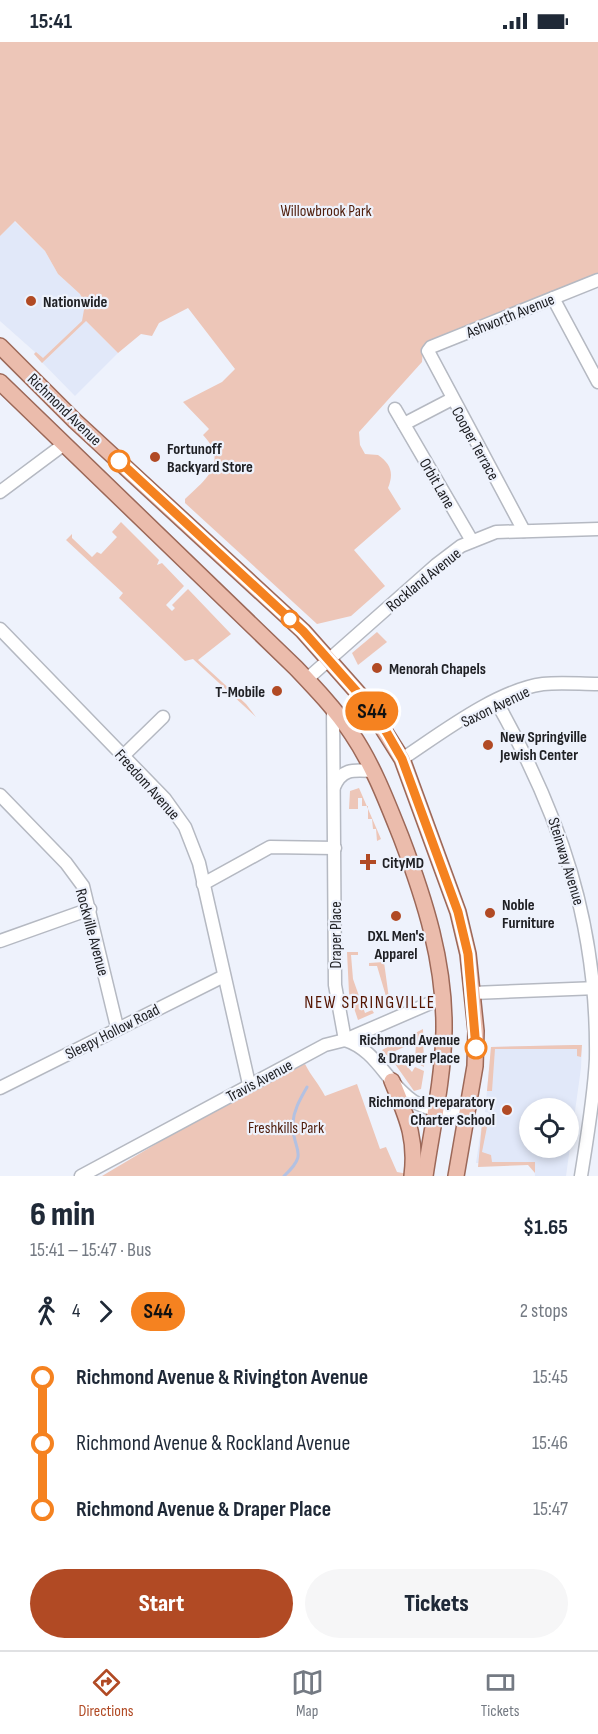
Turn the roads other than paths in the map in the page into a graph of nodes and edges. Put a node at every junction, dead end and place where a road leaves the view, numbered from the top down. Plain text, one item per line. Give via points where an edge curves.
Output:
1 (598, 280) edge
2 (553, 298) junction
3 (0, 346) edge
4 (428, 355) joint
5 (0, 382) edge
6 (598, 382) edge
7 (452, 399) junction
8 (395, 409) dead end
9 (404, 424) junction
10 (63, 445) junction
11 (0, 492) edge
12 (598, 529) edge
13 (524, 531) junction
14 (472, 541) junction
15 (0, 629) edge
16 (329, 658) junction
17 (307, 679) junction
18 (598, 684) edge
19 (496, 701) junction
20 (333, 707) junction
21 (164, 717) dead end
22 (123, 756) junction
23 (402, 759) junction
24 (372, 771) junction
25 (334, 788) junction
26 (0, 795) edge
27 (335, 848) junction
28 (203, 884) junction
29 (90, 909) junction
30 (0, 941) edge
31 (224, 976) junction
32 (596, 988) edge
33 (473, 993) junction
34 (442, 998) junction
35 (117, 1027) junction
36 (345, 1040) junction
37 (392, 1081) junction
38 (249, 1084) junction
39 (0, 1088) edge
40 (435, 1110) junction
41 (467, 1115) junction
42 (593, 1130) edge
43 (81, 1176) edge
44 (412, 1176) edge
45 (425, 1176) edge
46 (456, 1176) edge
47 (581, 1176) edge

1 - 2 street, Ashworth Avenue
2 - 4 street, Ashworth Avenue via 431,347
2 - 6 street
3 - 16 main road, Richmond Avenue
4 - 7 street, Cooper Terrace
5 - 10 main road, Richmond Avenue
7 - 9 street
7 - 13 street, Cooper Terrace
8 - 9 street, Orbit Lane
9 - 14 street, Orbit Lane
10 - 11 street
10 - 17 main road, Richmond Avenue
12 - 13 street, Rockland Avenue
13 - 14 street, Rockland Avenue via 496,532
14 - 16 street, Rockland Avenue via 436,565
15 - 22 street, Freedom Avenue
16 - 17 street, Rockland Avenue
16 - 23 main road, Richmond Avenue via 366,702
17 - 20 main road, Richmond Avenue
18 - 19 street, Saxon Avenue via 542,684
19 - 23 street, Saxon Avenue
19 - 32 street, Steinway Avenue via 532,766 558,826 579,897
20 - 24 main road, Richmond Avenue
20 - 25 street, Draper Place
21 - 22 street
22 - 28 street, Freedom Avenue via 165,799 185,827
23 - 33 main road, Richmond Avenue via 458,912
24 - 25 street via 340,774
24 - 34 main road, Richmond Avenue via 431,921
25 - 27 street, Draper Place
26 - 29 street, Rockville Avenue via 66,862 83,886
27 - 28 street via 270,847
27 - 36 street, Draper Place via 335,985
28 - 31 street, Freedom Avenue
29 - 30 street
29 - 35 street, Rockville Avenue
31 - 35 street, Sleepy Hollow Road
31 - 38 street, Freedom Avenue
32 - 33 street
32 - 42 street, Steinway Avenue
33 - 41 main road, Richmond Avenue via 475,1066
34 - 36 street, Travis Avenue
34 - 40 main road, Richmond Avenue via 442,1068
35 - 39 street, Sleepy Hollow Road
36 - 37 street via 362,1047
36 - 38 street, Travis Avenue via 325,1045
37 - 40 street via 412,1100
37 - 44 main road via 410,1126
38 - 43 street, Travis Avenue
40 - 41 street
40 - 45 main road, Richmond Avenue
41 - 46 main road, Richmond Avenue
42 - 47 street, Steinway Avenue

